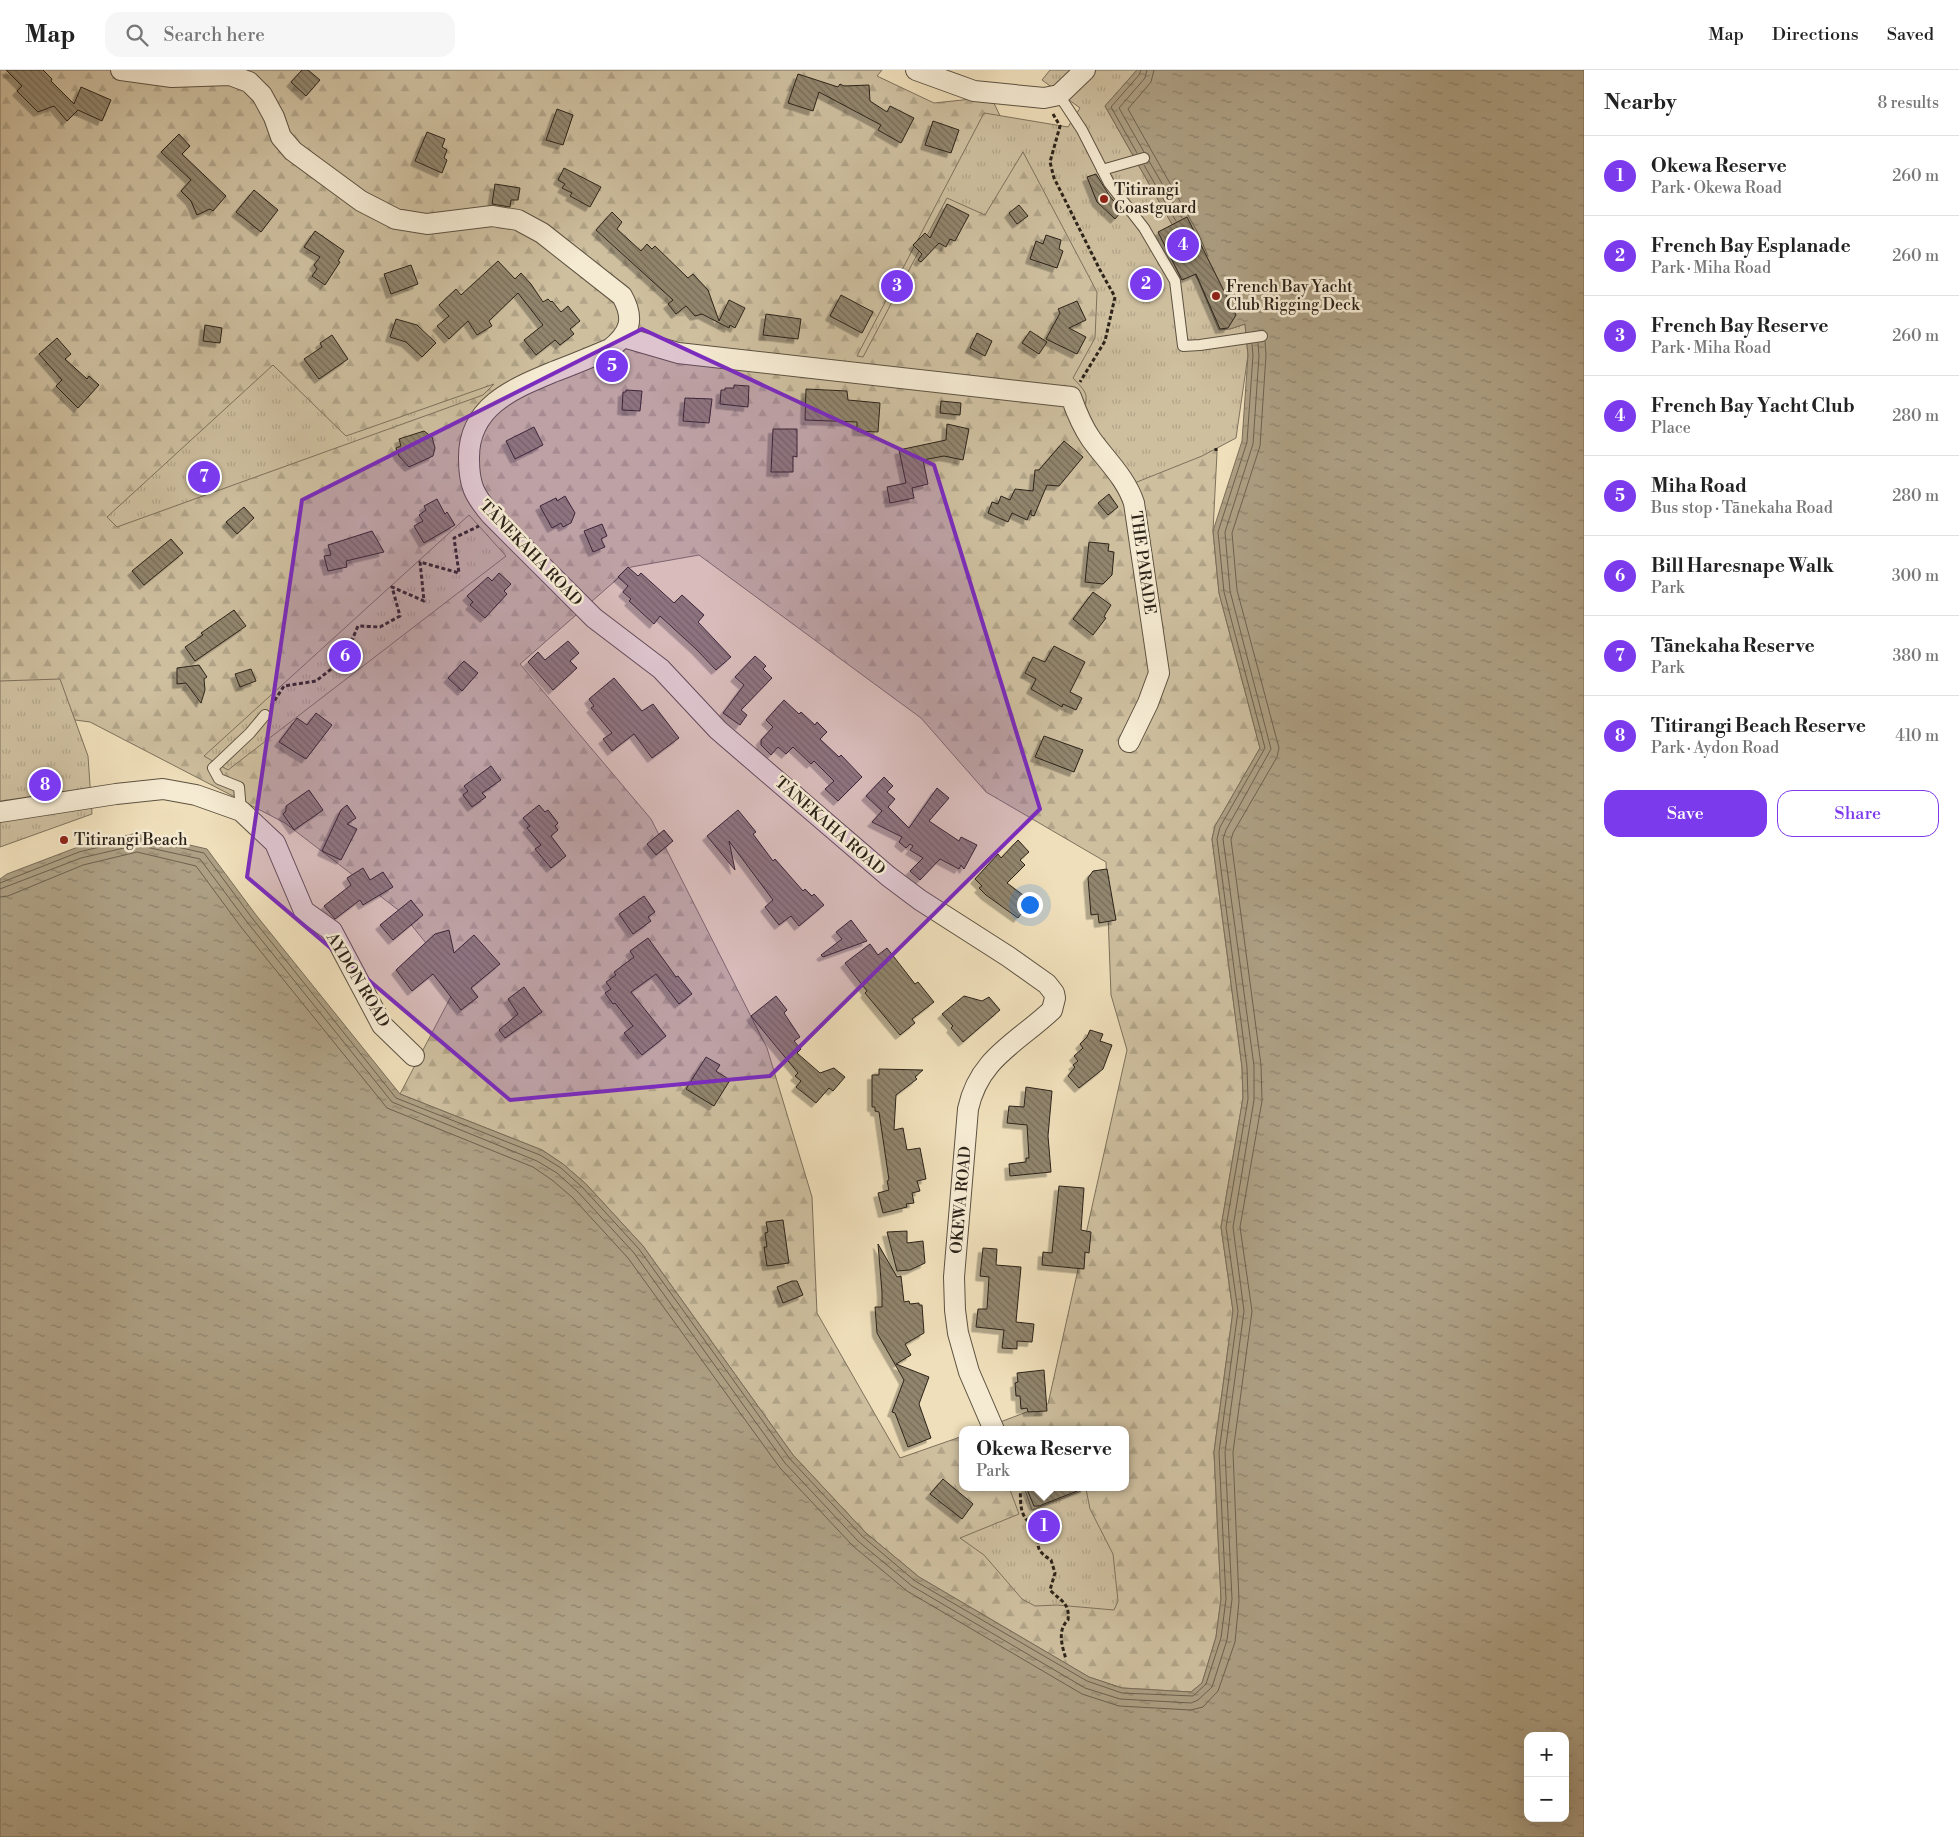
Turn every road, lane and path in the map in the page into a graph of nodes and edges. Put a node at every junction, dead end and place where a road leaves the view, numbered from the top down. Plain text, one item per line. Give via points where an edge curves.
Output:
1 (121, 70) edge
2 (916, 70) edge
3 (1085, 70) edge
4 (1051, 96) junction
5 (1144, 158) dead end
6 (1102, 170) junction
7 (1262, 336) dead end
8 (623, 337) junction
9 (1070, 397) junction
10 (491, 515) junction
11 (265, 715) joint
12 (1129, 742) dead end
13 (241, 811) junction
14 (0, 812) edge
15 (1055, 998) joint
16 (414, 1056) dead end
17 (992, 1426) edge
18 (1020, 1491) edge
19 (1066, 1659) dead end

1 - 8 street via 172,77 230,75 249,82 262,94 281,137 293,152 361,201 396,219 427,224 492,216 518,220 542,233 622,296 629,320
2 - 4 street via 974,91
3 - 4 street
4 - 6 lane via 1082,130
4 - 9 path via 1060,126 1050,162 1054,178 1116,297 1105,342
5 - 6 lane
6 - 7 lane via 1144,228 1175,281 1183,346
8 - 9 street via 678,353
8 - 10 street, TĀNEKAHA ROAD via 610,349 518,386 485,411 472,436 469,474 477,499
9 - 12 street, THE PARADE via 1091,438 1125,483 1134,503 1159,673
10 - 11 path via 478,527 454,538 459,573 420,562 424,601 392,587 400,616 380,627 358,626 344,659 316,681 284,686
10 - 15 street, TĀNEKAHA ROAD via 594,618 662,670 718,730 888,876 1047,984
11 - 13 lane via 213,768 219,779 239,787
13 - 14 street, AYDON ROAD via 163,789
13 - 16 street, AYDON ROAD via 275,843 304,911 332,931 382,1025
15 - 17 street, OKEWA ROAD via 1052,1010 992,1060 977,1083 968,1110 954,1277 955,1310 969,1372
18 - 19 path via 1021,1507 1038,1534 1037,1545 1041,1554 1051,1560 1055,1573 1050,1590 1069,1610 1061,1635

